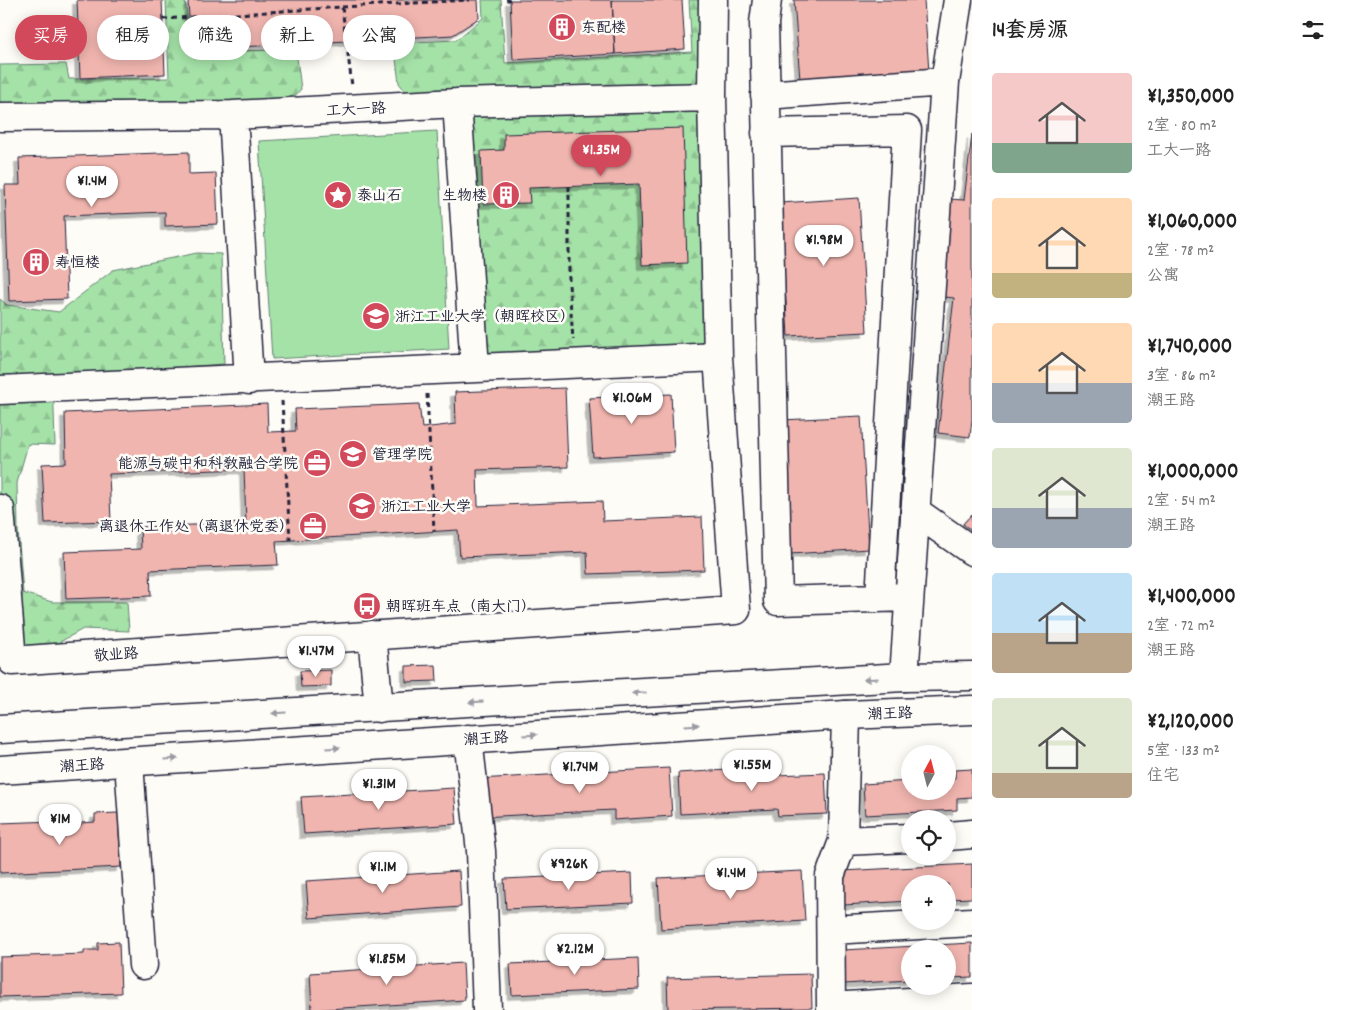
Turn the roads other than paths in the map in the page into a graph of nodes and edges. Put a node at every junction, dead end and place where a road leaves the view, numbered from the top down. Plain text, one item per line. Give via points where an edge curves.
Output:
1 (713, 0) edge
2 (767, 0) edge
3 (958, 0) edge
4 (945, 82) junction
5 (765, 95) junction
6 (712, 96) junction
7 (457, 103) junction
8 (233, 116) junction
9 (0, 117) edge
10 (766, 133) junction
11 (718, 357) junction
12 (475, 368) junction
13 (249, 380) junction
14 (0, 390) edge
15 (0, 508) edge
16 (916, 511) junction
17 (972, 551) edge
18 (909, 596) junction
19 (880, 598) junction
20 (372, 635) junction
21 (972, 676) edge
22 (904, 677) junction
23 (379, 708) junction
24 (972, 710) edge
25 (846, 715) junction
26 (0, 729) edge
27 (468, 739) junction
28 (129, 762) junction
29 (0, 770) edge
30 (972, 834) edge
31 (956, 835) edge
32 (901, 839) edge
33 (843, 842) junction
34 (972, 922) edge
35 (831, 930) junction
36 (143, 965) dead end
37 (972, 998) edge
38 (831, 1009) edge
39 (487, 1010) edge

1 - 6 street
2 - 5 street via 764,23
3 - 4 street
4 - 5 street
4 - 16 street
5 - 10 street
6 - 7 street, 工大一路
6 - 11 street
7 - 8 street, 工大一路
7 - 12 street
8 - 9 street, 工大一路
8 - 13 street
10 - 19 street via 778,600
10 - 19 street via 907,130
11 - 12 street
11 - 20 street via 736,610
12 - 13 street
13 - 14 street
15 - 20 street, 敬业路 via 12,661
16 - 17 street
16 - 18 street
18 - 19 street
18 - 22 street
20 - 23 street
21 - 22 street
22 -> 23 street
23 -> 26 street
24 - 25 street, 潮王路
27 -> 25 street, 潮王路
25 - 33 street
28 -> 27 street, 潮王路
27 - 39 street via 481,851
28 - 29 street, 潮王路
28 - 36 street
30 - 31 street
32 - 33 street
33 - 35 street via 830,876
34 - 35 street
35 - 38 street
37 - 38 street

